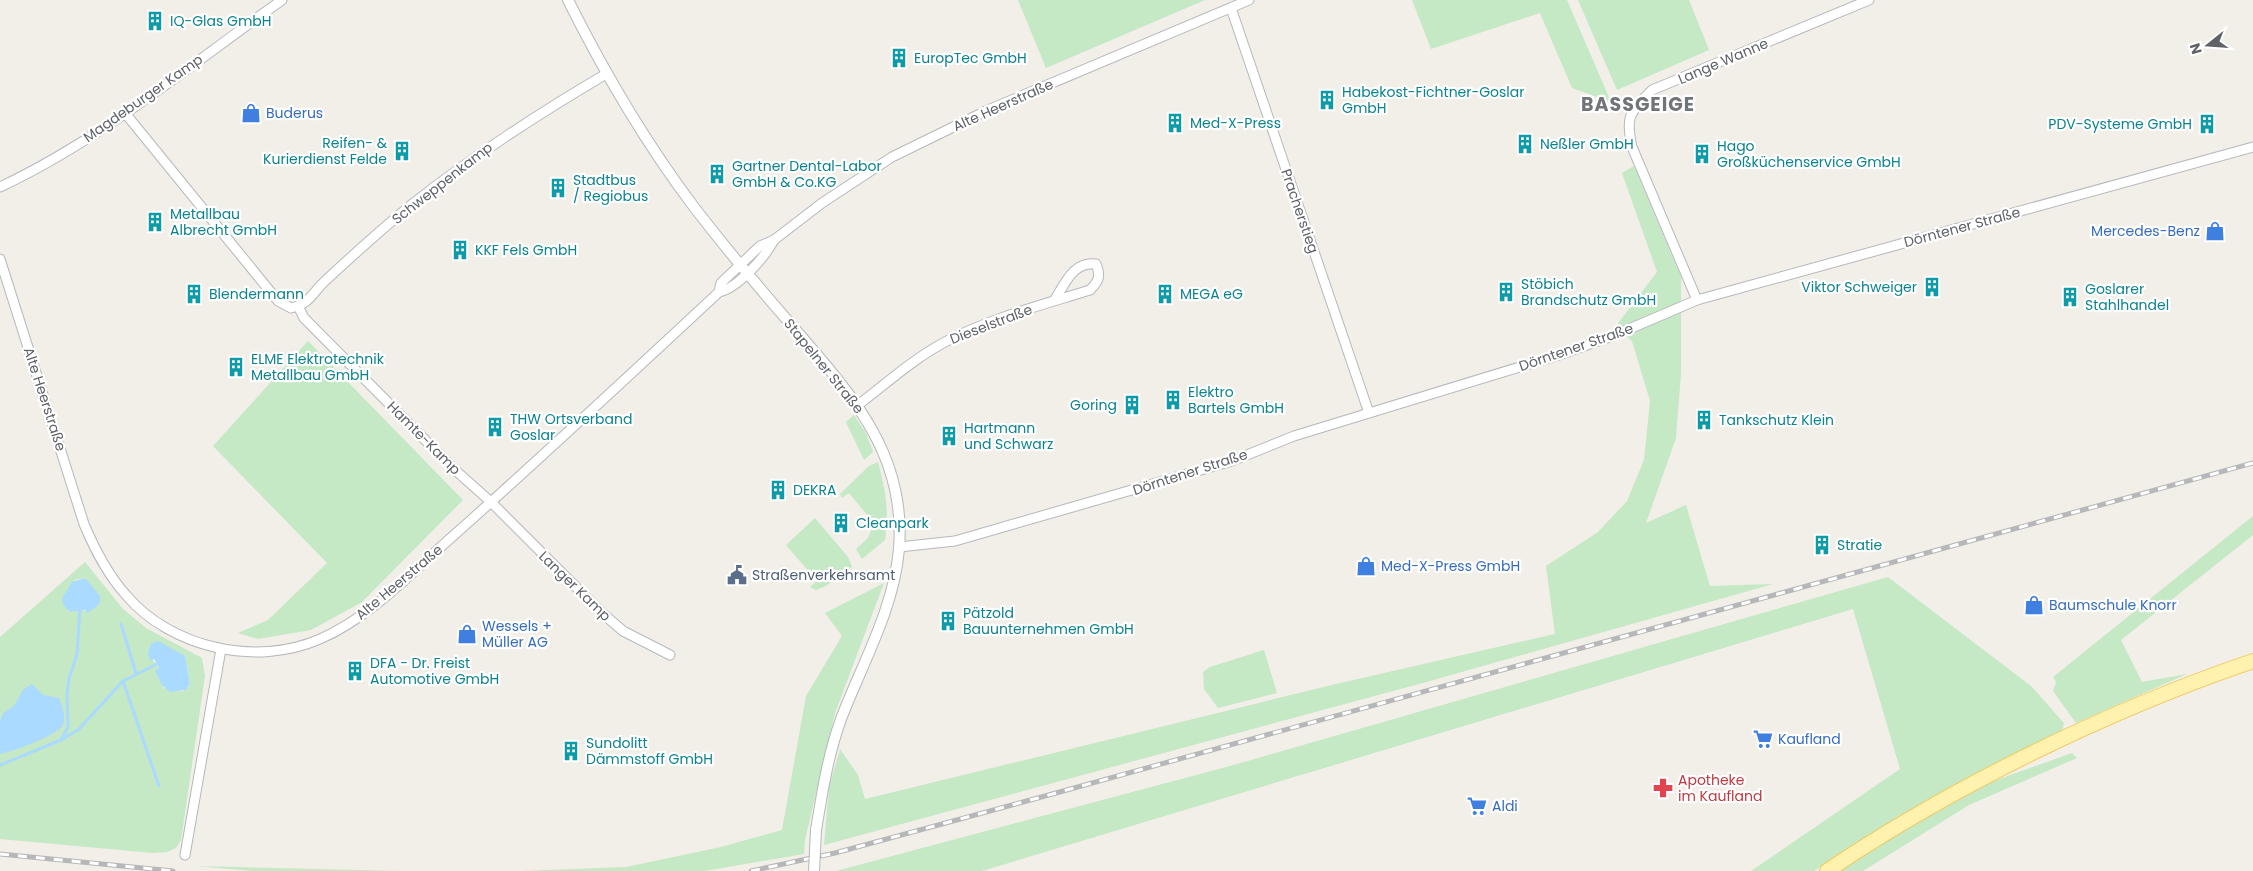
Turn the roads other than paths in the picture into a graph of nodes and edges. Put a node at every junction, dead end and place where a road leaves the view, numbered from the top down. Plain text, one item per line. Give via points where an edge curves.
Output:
1 (282, 0) edge
2 (568, 0) edge
3 (1249, 0) edge
4 (1869, 0) edge
5 (1231, 8) junction
6 (606, 74) junction
7 (125, 113) junction
8 (2253, 147) edge
9 (0, 187) edge
10 (774, 240) junction
11 (0, 259) edge
12 (739, 265) junction
13 (746, 273) junction
14 (719, 292) junction
15 (1697, 300) junction
16 (1054, 301) junction
17 (294, 307) junction
18 (858, 405) junction
19 (1369, 413) junction
20 (491, 502) junction
21 (899, 548) junction
22 (221, 649) junction
23 (670, 655) dead end
24 (2253, 661) edge
25 (185, 855) dead end
26 (814, 871) edge
27 (1827, 871) edge

1 - 7 street, Magdeburger Kamp
2 - 6 street, Stapelner Straße
3 - 5 street, Alte Heerstraße
4 - 15 street, Lange Wanne via 1652,90 1634,108 1627,124 1632,147
5 - 10 street, Alte Heerstraße via 939,132 851,183
5 - 19 street, Pracherstieg
6 - 12 street, Stapelner Straße via 656,155
6 - 17 street, Schweppenkamp via 488,147 410,206 324,282 305,304
7 - 9 street, Magdeburger Kamp via 34,171
7 - 17 street, Hamte-Kamp via 278,301
8 - 15 street, Dörntener Straße
10 - 12 street, Alte Heerstraße via 760,246
10 - 13 street, Alte Heerstraße via 767,253
11 - 22 street, Alte Heerstraße via 84,524 100,560 126,597 143,612 184,636
12 - 13 street, Stapelner Straße
12 - 14 street, Alte Heerstraße via 721,283
13 - 14 street, Alte Heerstraße via 727,290
13 - 18 street, Stapelner Straße
14 - 20 street, Alte Heerstraße
15 - 19 street, Dörntener Straße via 1559,355
16 - 16 street, Dieselstraße via 1090,290 1099,282 1100,272 1096,264 1076,267
16 - 18 street, Dieselstraße via 991,321 946,342 911,363
17 - 20 street, Hamte-Kamp via 454,469
18 - 21 street, Stapelner Straße via 884,453 890,472 896,495
19 - 21 street, Dörntener Straße via 1284,439 1232,461 989,532 954,542
20 - 22 street, Alte Heerstraße via 379,601 338,630 299,647 278,651
20 - 23 street, Langer Kamp via 623,631
21 - 26 street, Stapelner Straße, bridge via 892,591 837,732 828,766 816,830
22 - 25 street
24 - 27 main road via 2147,702 2022,760 1923,813

